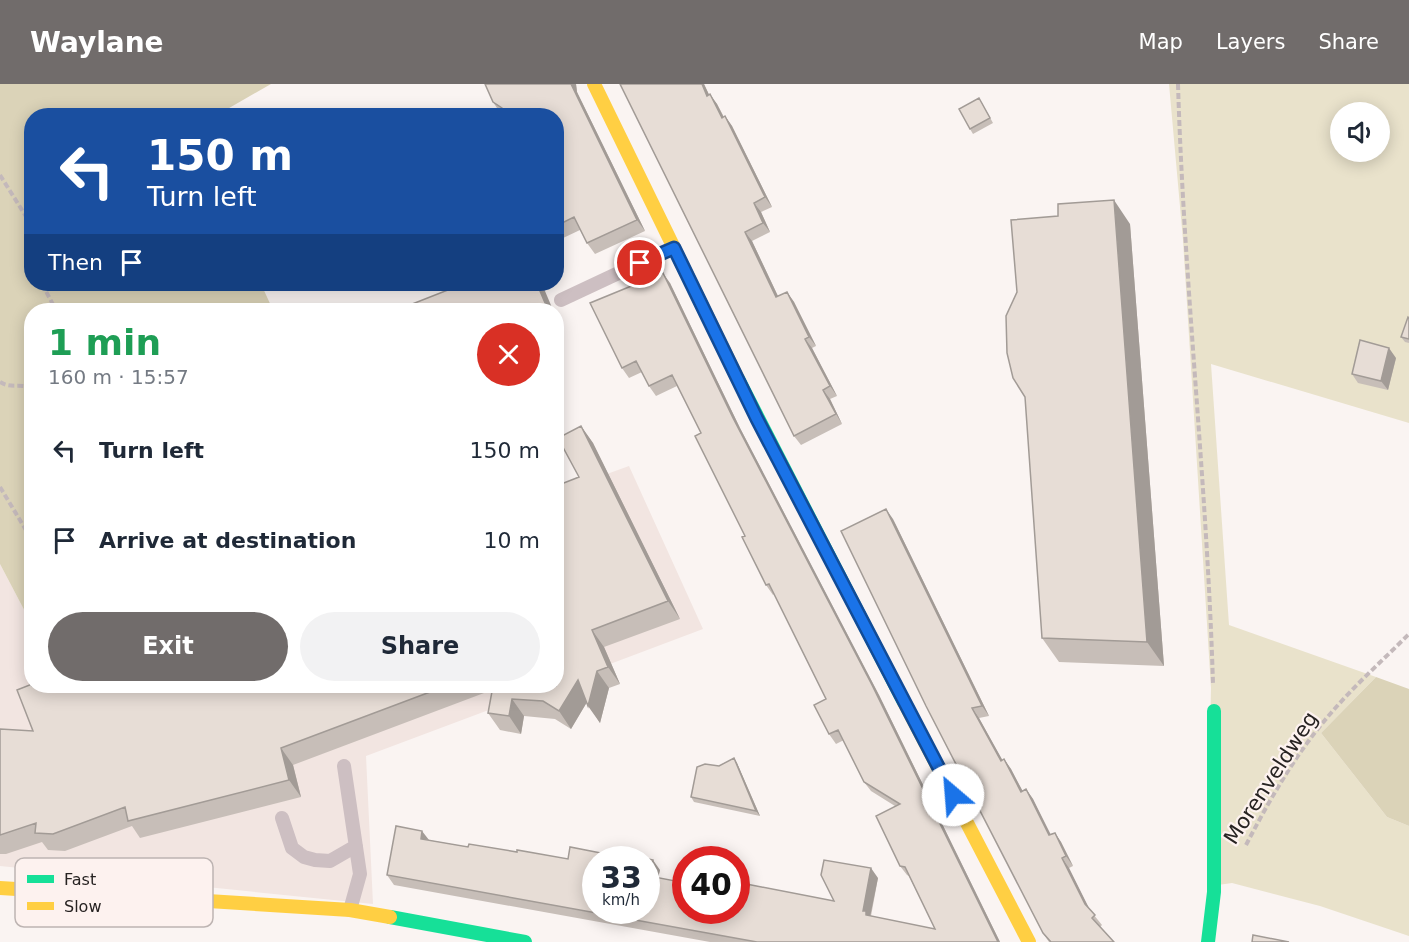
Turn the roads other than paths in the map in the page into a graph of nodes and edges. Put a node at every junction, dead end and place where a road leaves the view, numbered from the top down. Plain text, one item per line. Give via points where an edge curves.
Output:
1 (594, 84) edge
2 (674, 248) junction
3 (561, 300) dead end
4 (1214, 711) road end
5 (344, 766) dead end
6 (282, 818) dead end
7 (356, 846) junction
8 (0, 888) edge
9 (15, 889) edge
10 (213, 901) edge
11 (350, 910) junction
12 (525, 942) edge
13 (1029, 942) edge
14 (1208, 942) edge

1 - 2 street
2 - 3 lane
2 - 13 street via 757,419
4 - 14 street via 1214,892
5 - 7 lane
6 - 7 lane via 292,848 304,857 330,861
7 - 11 lane via 360,874
8 - 9 street
10 - 11 street
11 - 12 street

